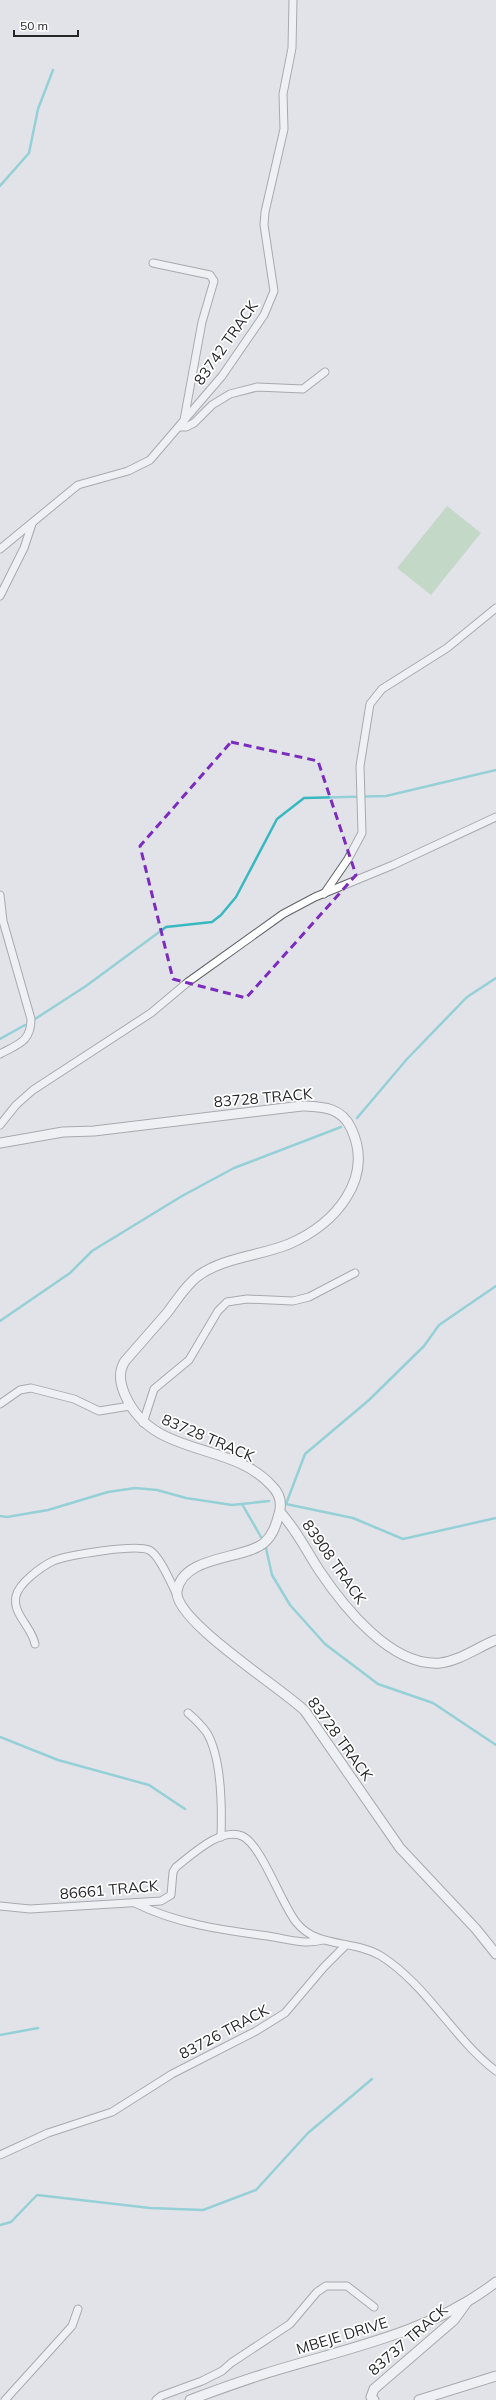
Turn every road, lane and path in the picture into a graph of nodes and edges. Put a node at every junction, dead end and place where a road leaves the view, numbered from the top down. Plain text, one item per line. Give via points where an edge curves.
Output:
1 (293, 0) edge
2 (153, 263) dead end
3 (325, 372) dead end
4 (182, 425) junction
5 (32, 523) junction
6 (0, 549) edge
7 (0, 596) edge
8 (496, 608) edge
9 (496, 817) edge
10 (324, 894) junction
11 (0, 895) edge
12 (0, 1054) edge
13 (0, 1125) edge
14 (0, 1143) edge
15 (355, 1273) dead end
16 (0, 1404) edge
17 (130, 1406) junction
18 (144, 1423) junction
19 (280, 1512) junction
20 (178, 1597) junction
21 (496, 1640) edge
22 (35, 1644) dead end
23 (188, 1713) dead end
24 (221, 1837) junction
25 (135, 1903) junction
26 (0, 1906) edge
27 (324, 1940) junction
28 (346, 1946) junction
29 (496, 1954) edge
30 (496, 2071) edge
31 (0, 2156) edge
32 (496, 2282) edge
33 (468, 2301) junction
34 (374, 2306) dead end
35 (78, 2308) dead end
36 (496, 2376) edge
37 (5, 2400) edge
38 (156, 2400) edge
39 (190, 2400) edge
40 (374, 2400) edge
41 (419, 2400) edge

1 - 4 street, 83742 TRACK via 292,48 283,94 284,130 264,212 274,291 252,333 222,376
2 - 4 street via 205,273 214,281 202,322
3 - 4 street via 303,388 257,387 230,394 212,405 194,423 186,427
4 - 5 street, 83742 TRACK via 150,460 140,467 78,485
5 - 6 street, 83742 TRACK
5 - 7 street via 24,548
8 - 10 street via 448,648 382,689 370,704 360,766 362,833 348,860
9 - 10 street via 393,866
10 - 13 street via 268,924 144,1017 33,1090 16,1105
11 - 12 street via 3,921 32,1019 26,1040
14 - 17 street, 83728 TRACK via 63,1132 94,1131 302,1106 334,1109 349,1124 358,1148 358,1173 352,1189 340,1206 314,1230 301,1238 266,1252 215,1267 190,1283 122,1366 120,1380
15 - 18 street via 309,1298 293,1301 247,1298 227,1302 218,1311 188,1360 154,1389
16 - 17 street via 20,1390 31,1388 74,1399 99,1411
17 - 18 street, 83728 TRACK
18 - 19 street, 83728 TRACK via 168,1438 235,1462 263,1478 278,1493
19 - 20 street, 83728 TRACK via 275,1528 262,1544 195,1568 180,1584
19 - 21 street, 83908 TRACK via 346,1606 368,1629 398,1651 420,1660 440,1663 458,1658
20 - 22 street via 159,1560 145,1549 109,1550 58,1559 47,1564 28,1580 16,1596 16,1608 32,1634
20 - 29 street, 83728 TRACK via 186,1611 222,1648 292,1698 305,1711 400,1848 476,1928
23 - 24 street via 207,1733 215,1758
24 - 25 street, 86661 TRACK via 176,1867 173,1872 172,1891 167,1898
24 - 27 street via 234,1834 249,1840 263,1859 291,1916 309,1934
25 - 26 street, 86661 TRACK via 30,1909
25 - 27 street via 169,1918 202,1927 302,1942
27 - 28 street
28 - 30 street via 365,1948 393,1965
28 - 31 street, 83726 TRACK via 324,1966 285,2013 262,2028 172,2074 112,2112 48,2133
32 - 33 street, MBEJE DRIVE
33 - 39 street, MBEJE DRIVE via 428,2322 388,2337 264,2374
33 - 40 street, 83737 TRACK via 454,2320 374,2389 371,2397
34 - 38 street via 347,2286 331,2285 321,2288 290,2324 222,2371
35 - 37 street via 72,2326
36 - 41 street

